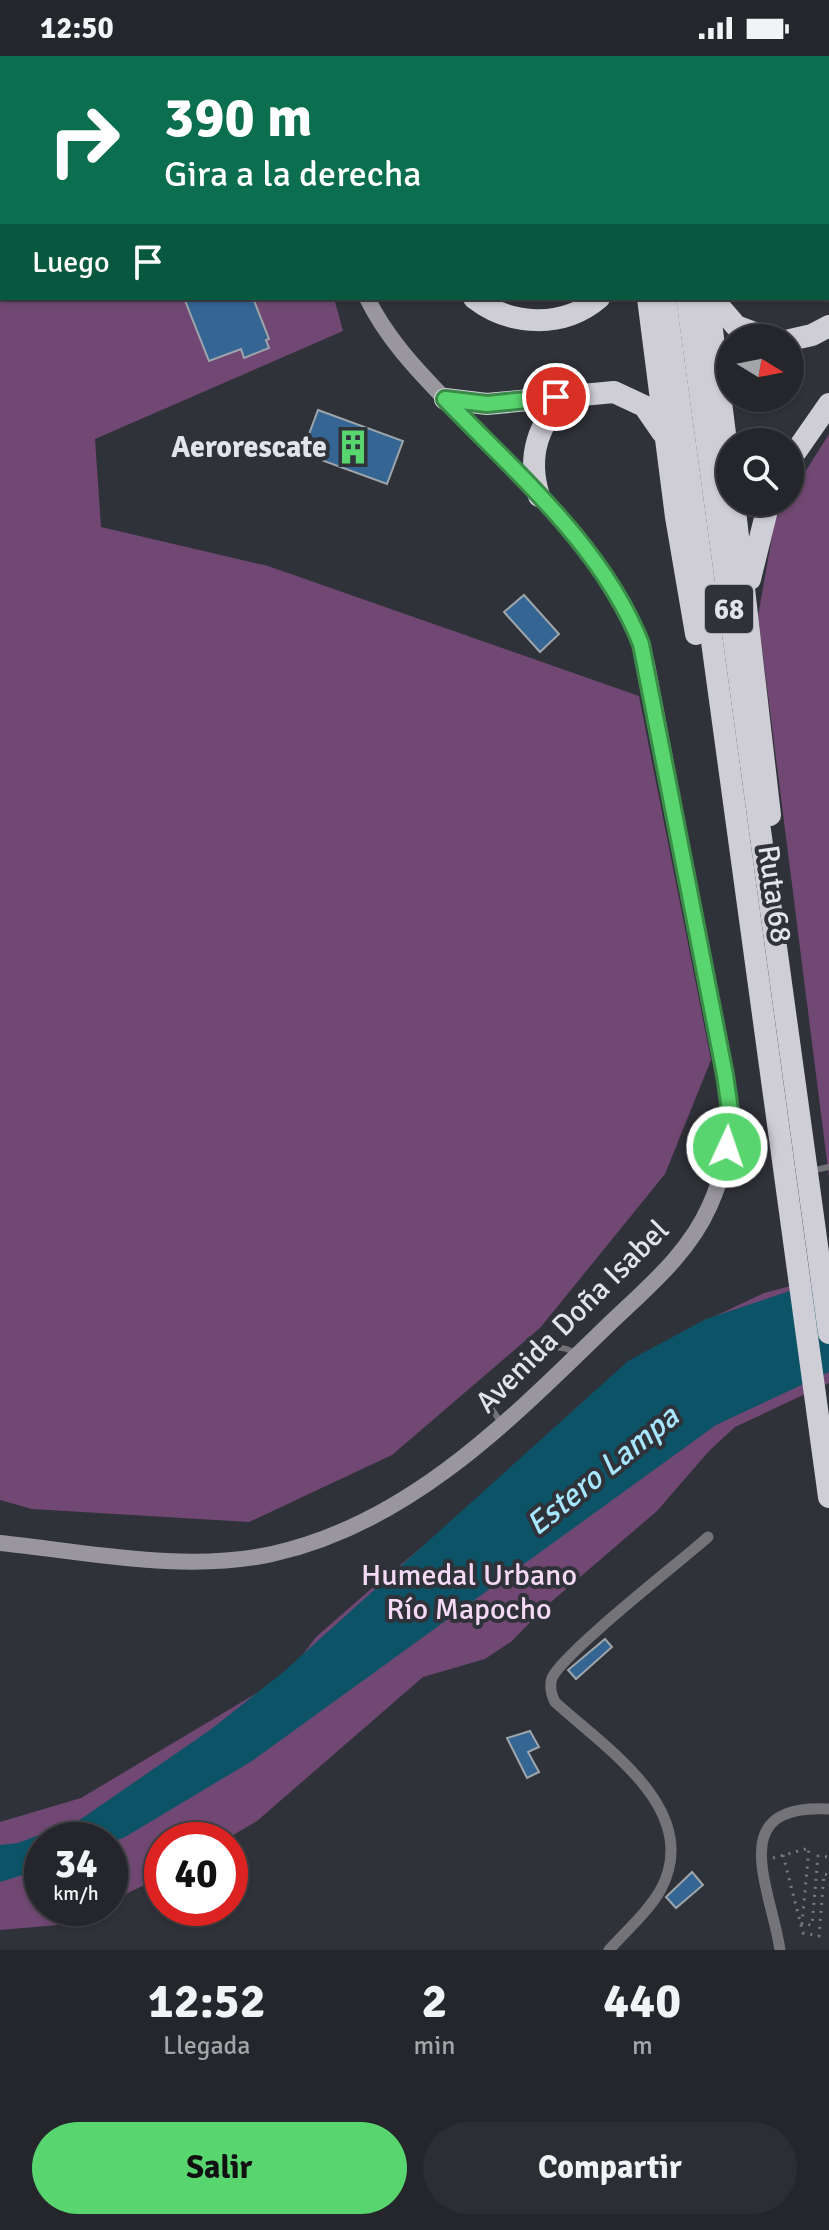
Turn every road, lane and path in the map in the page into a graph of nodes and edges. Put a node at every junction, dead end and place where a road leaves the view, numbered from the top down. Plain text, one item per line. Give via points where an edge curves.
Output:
1 (368, 300) edge
2 (477, 300) edge
3 (595, 300) edge
4 (648, 300) edge
5 (665, 300) edge
6 (687, 300) edge
7 (710, 300) edge
8 (712, 300) edge
9 (734, 324) edge
10 (829, 326) edge
11 (804, 337) edge
12 (569, 395) junction
13 (445, 399) junction
14 (829, 404) edge
15 (725, 428) edge
16 (666, 438) junction
17 (804, 440) edge
18 (539, 496) junction
19 (736, 516) edge
20 (765, 516) edge
21 (747, 604) junction
22 (727, 767) junction
23 (770, 919) junction
24 (829, 1167) edge
25 (806, 1172) junction
26 (810, 1272) junction
27 (829, 1333) edge
28 (577, 1354) junction
29 (504, 1426) junction
30 (829, 1497) edge
31 (708, 1537) dead end
32 (0, 1543) edge
33 (829, 1809) edge
34 (783, 1855) junction
35 (829, 1857) edge
36 (760, 1861) junction
37 (829, 1875) edge
38 (609, 1950) edge
39 (780, 1950) edge

1 - 13 street, Avenida Doña Isabel via 397,346
2 - 3 highway via 497,313 531,320 569,315
4 - 16 highway
5 - 22 highway, Ruta 68 / 68
6 - 23 highway, Ruta 68 / 68
7 - 15 highway
8 - 9 highway
10 - 11 highway
12 - 13 highway via 487,404
12 - 16 highway via 605,392 630,398 649,412
12 - 18 highway via 550,414 538,437 533,473
13 - 18 street, Avenida Doña Isabel
14 - 17 highway
16 - 22 highway via 693,622
18 - 28 street, Avenida Doña Isabel via 613,588 641,644 730,1110 723,1167 700,1226 675,1260
19 - 21 highway
20 - 21 highway
21 - 23 highway via 768,781
22 - 26 highway, Ruta 68 / 68
23 - 25 highway, Ruta 68 / 68
24 - 25 lane
25 - 26 highway, Ruta 68 / 68
26 - 27 highway, Ruta 68 / 68
26 - 30 highway, Ruta 68 / 68
28 - 29 street, Avenida Doña Isabel
28 - 29 lane via 548,1348 513,1368 489,1405
29 - 32 street, Avenida Doña Isabel via 452,1467 366,1519 272,1554 175,1560
31 - 38 street via 579,1649 551,1684 555,1702 649,1789 665,1821 670,1860 662,1887
33 - 36 street via 787,1813 775,1820 763,1836
34 - 35 path via 809,1848 802,1924 812,1925 818,1856
34 - 36 path
34 - 37 path via 803,1933 819,1936 824,1874
36 - 39 street

